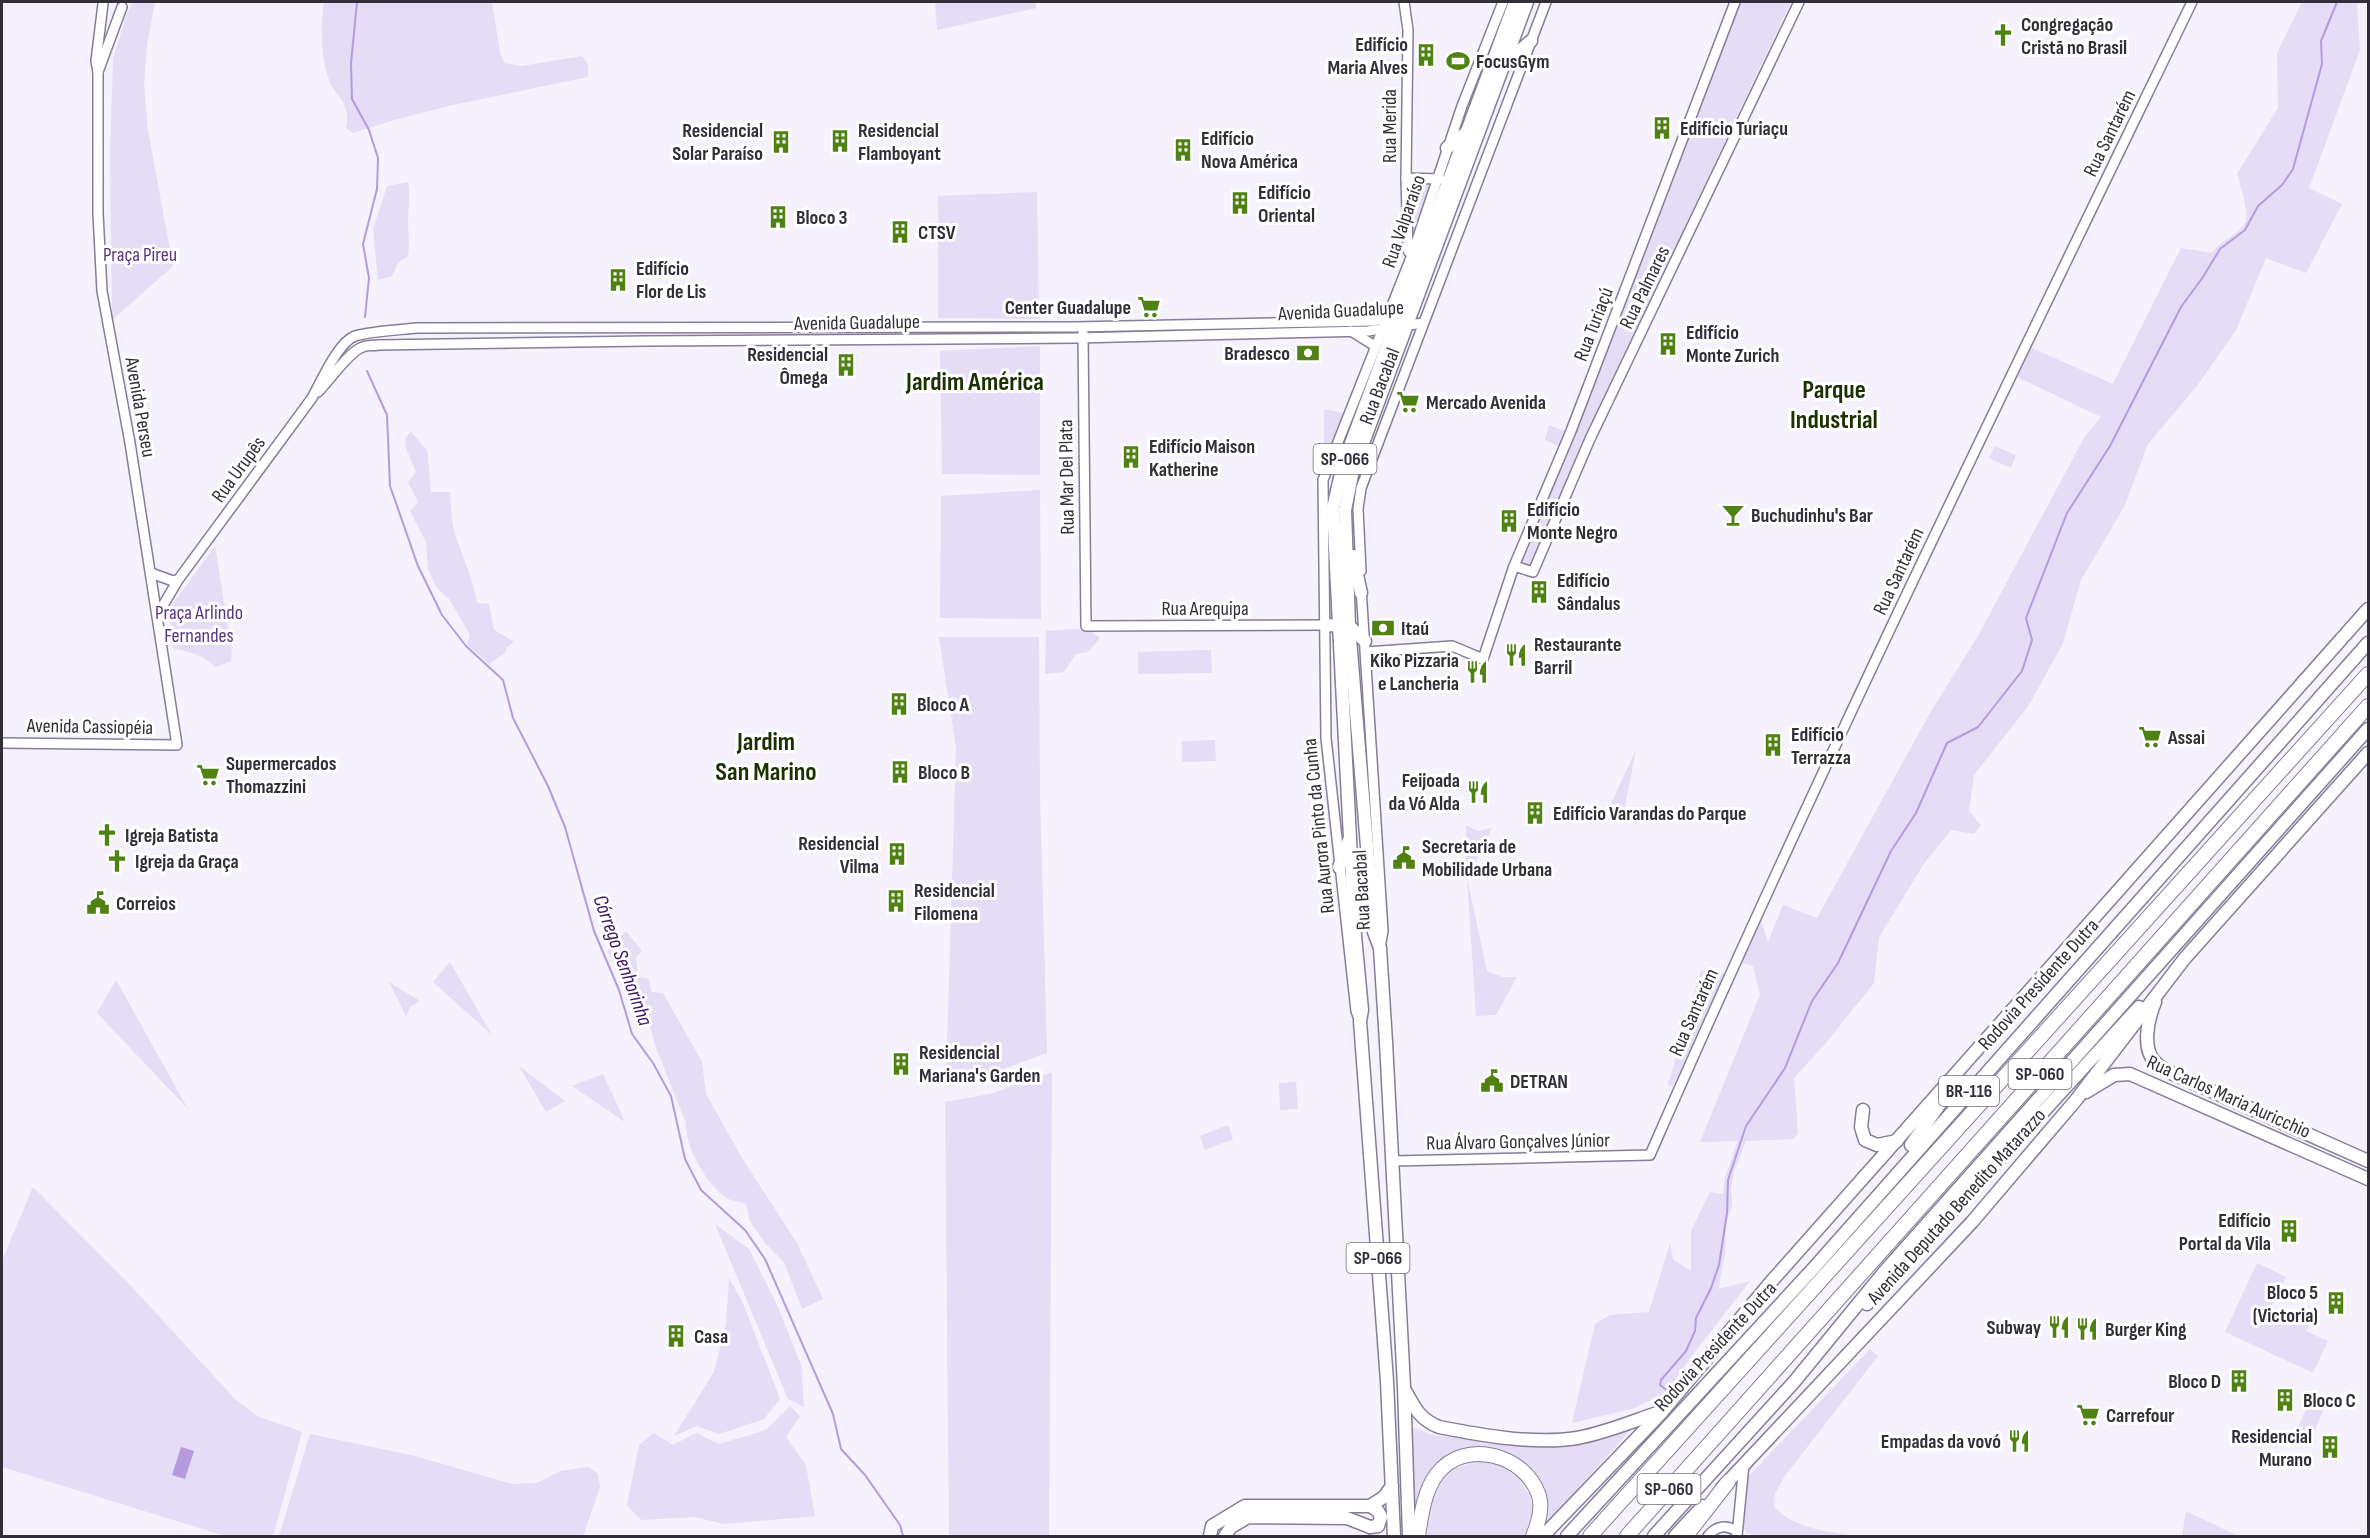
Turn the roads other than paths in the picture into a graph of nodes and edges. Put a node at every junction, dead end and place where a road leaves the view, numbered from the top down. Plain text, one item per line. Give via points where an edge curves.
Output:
1 (1404, 2) edge
2 (1515, 2) edge
3 (1527, 2) edge
4 (1546, 2) edge
5 (1735, 2) edge
6 (1799, 2) edge
7 (2192, 2) edge
8 (103, 3) edge
9 (123, 4) edge
10 (1502, 4) edge
11 (1501, 39) junction
12 (1531, 41) junction
13 (98, 72) junction
14 (1497, 83) junction
15 (1466, 133) junction
16 (1447, 148) junction
17 (1406, 178) junction
18 (1448, 182) junction
19 (1468, 206) junction
20 (1410, 253) junction
21 (1423, 323) junction
22 (1083, 326) junction
23 (1392, 326) junction
24 (1351, 331) junction
25 (1084, 338) junction
26 (345, 344) joint
27 (1375, 346) junction
28 (312, 398) junction
29 (1345, 510) junction
30 (1514, 566) junction
31 (151, 573) junction
32 (178, 580) junction
33 (1361, 593) junction
34 (2368, 609) edge
35 (158, 614) junction
36 (1325, 625) junction
37 (1086, 626) joint
38 (1344, 626) junction
39 (2368, 643) edge
40 (1366, 647) junction
41 (2368, 674) edge
42 (2368, 706) edge
43 (2368, 729) edge
44 (2, 743) edge
45 (177, 745) joint
46 (2368, 753) edge
47 (1350, 836) junction
48 (1339, 867) junction
49 (1380, 948) junction
50 (2185, 958) junction
51 (2159, 990) junction
52 (1360, 1021) junction
53 (1958, 1073) junction
54 (2076, 1100) junction
55 (1863, 1110) dead end
56 (1898, 1140) junction
57 (1644, 1156) joint
58 (2365, 1159) edge
59 (1393, 1161) junction
60 (2344, 1168) junction
61 (2368, 1179) edge
62 (1869, 1203) junction
63 (1794, 1382) junction
64 (1404, 1388) junction
65 (1662, 1412) junction
66 (1744, 1464) junction
67 (1728, 1482) junction
68 (1392, 1486) junction
69 (1370, 1506) junction
70 (1372, 1532) edge
71 (1737, 1534) edge
72 (1210, 1536) edge
73 (1226, 1536) edge
74 (1394, 1536) edge
75 (1409, 1536) edge
76 (1418, 1536) edge
77 (1533, 1536) edge
78 (1543, 1536) edge
79 (1567, 1536) edge
80 (1590, 1536) edge
81 (1627, 1536) edge
82 (1654, 1536) edge
83 (1675, 1536) edge
84 (1686, 1536) edge
85 (1708, 1536) edge

1 - 17 street, Rua Merida via 1408,30
2 - 11 main road, SP-066
3 - 14 main road, SP-066
4 - 12 street, Rua Bacabal
5 - 30 street, Rua Turiaçú via 1584,398
6 - 30 street, Rua Palmares via 1590,438 1533,572
7 - 57 street, Rua Santarém via 1919,566 1650,1155
8 - 9 street via 113,11
8 - 13 street, Avenida Perseu
9 - 13 street, Avenida Perseu
10 - 11 main road
10 - 16 street, Rua Valparaíso
11 - 15 main road, SP-066
12 - 14 main road via 1517,53
12 - 19 street, Rua Bacabal
13 - 31 street, Avenida Perseu via 102,291
14 - 18 main road, SP-066
15 - 16 main road
15 - 18 main road, SP-066
16 - 18 street, Rua Valparaíso
17 - 18 street
17 - 20 street, Rua Merida
18 - 19 street
18 - 20 street, Rua Valparaíso
18 - 23 main road, SP-066
19 - 21 street, Rua Bacabal
20 - 23 street, Rua Valparaíso
21 - 23 street, Avenida Guadalupe
21 - 33 street, Rua Bacabal via 1360,488
22 - 23 street, Avenida Guadalupe via 1372,321
22 - 25 street, Rua Mar Del Plata
22 - 26 street, Avenida Guadalupe via 417,328 354,337
23 - 24 street, Avenida Guadalupe
23 - 27 street, Rua Valparaíso
23 - 29 main road, SP-066
23 - 38 main road, SP-066 via 1333,508
24 - 25 street, Avenida Guadalupe
24 - 27 street
25 - 28 street, Avenida Guadalupe via 378,345 351,352
25 - 37 street, Rua Mar Del Plata
26 - 28 street, Rua Urupês
27 - 36 street, Rua Valparaíso via 1323,480
28 - 32 street, Rua Urupês
29 - 33 main road
29 - 38 main road, SP-066
30 - 40 street, Rua Turiaçú via 1483,659 1452,646
31 - 32 street
31 - 35 street, Avenida Perseu
32 - 35 street, Rua Urupês
33 - 40 street, Rua Bacabal
34 - 53 main road
35 - 45 street, Avenida Perseu
36 - 37 street, Rua Arequipa
36 - 38 main road
36 - 48 street, Rua Aurora Pinto da Cunha via 1326,738
38 - 40 main road
38 - 47 main road, SP-066
38 - 49 main road, SP-066 via 1374,932
39 - 62 main road, Rodovia Presidente Dutra / BR-116
40 - 49 street, Rua Bacabal via 1383,931
41 - 80 highway, Rodovia Presidente Dutra / SP-060
42 - 81 highway, SP-060
43 - 63 main road, BR-116 via 1885,1271
44 - 45 street, Avenida Cassiopéia
46 - 50 main road, Avenida Deputado Benedito Matarazzo
47 - 48 main road
47 - 52 main road, SP-066
48 - 52 street, Rua Aurora Pinto da Cunha
49 - 59 main road, SP-066
50 - 51 main road, Avenida Deputado Benedito Matarazzo
50 - 63 main road
51 - 54 main road, Avenida Deputado Benedito Matarazzo
51 - 58 main road, Rua Carlos Maria Auricchio via 2148,1032 2148,1047 2155,1062 2173,1074
52 - 68 main road, SP-066 via 1388,1381
53 - 56 main road
53 - 62 main road via 1924,1128
54 - 60 main road, Rua Carlos Maria Auricchio via 2114,1075 2130,1074
54 - 66 main road, Avenida Deputado Benedito Matarazzo via 1972,1222
55 - 56 main road via 1861,1132 1865,1140 1877,1145
56 - 65 main road
57 - 59 street, Rua Álvaro Gonçalves Júnior
58 - 60 main road
59 - 64 main road, SP-066
60 - 61 main road, Rua Carlos Maria Auricchio
62 - 79 main road, Rodovia Presidente Dutra / BR-116
63 - 82 main road, BR-116
64 - 65 main road via 1418,1414 1439,1427 1537,1440 1594,1434
64 - 75 main road, SP-066
65 - 78 main road
66 - 67 main road, Avenida Deputado Benedito Matarazzo
66 - 71 street
67 - 83 main road, Avenida Deputado Benedito Matarazzo
67 - 84 highway
68 - 69 main road
68 - 74 main road, SP-066
69 - 70 main road via 1381,1517
69 - 72 main road via 1245,1506 1212,1526
70 - 73 main road via 1347,1518 1248,1517 1231,1527
71 - 85 street via 1732,1528 1722,1527
76 - 77 highway via 1427,1494 1436,1475 1452,1461 1480,1454 1500,1456 1534,1485 1540,1515

